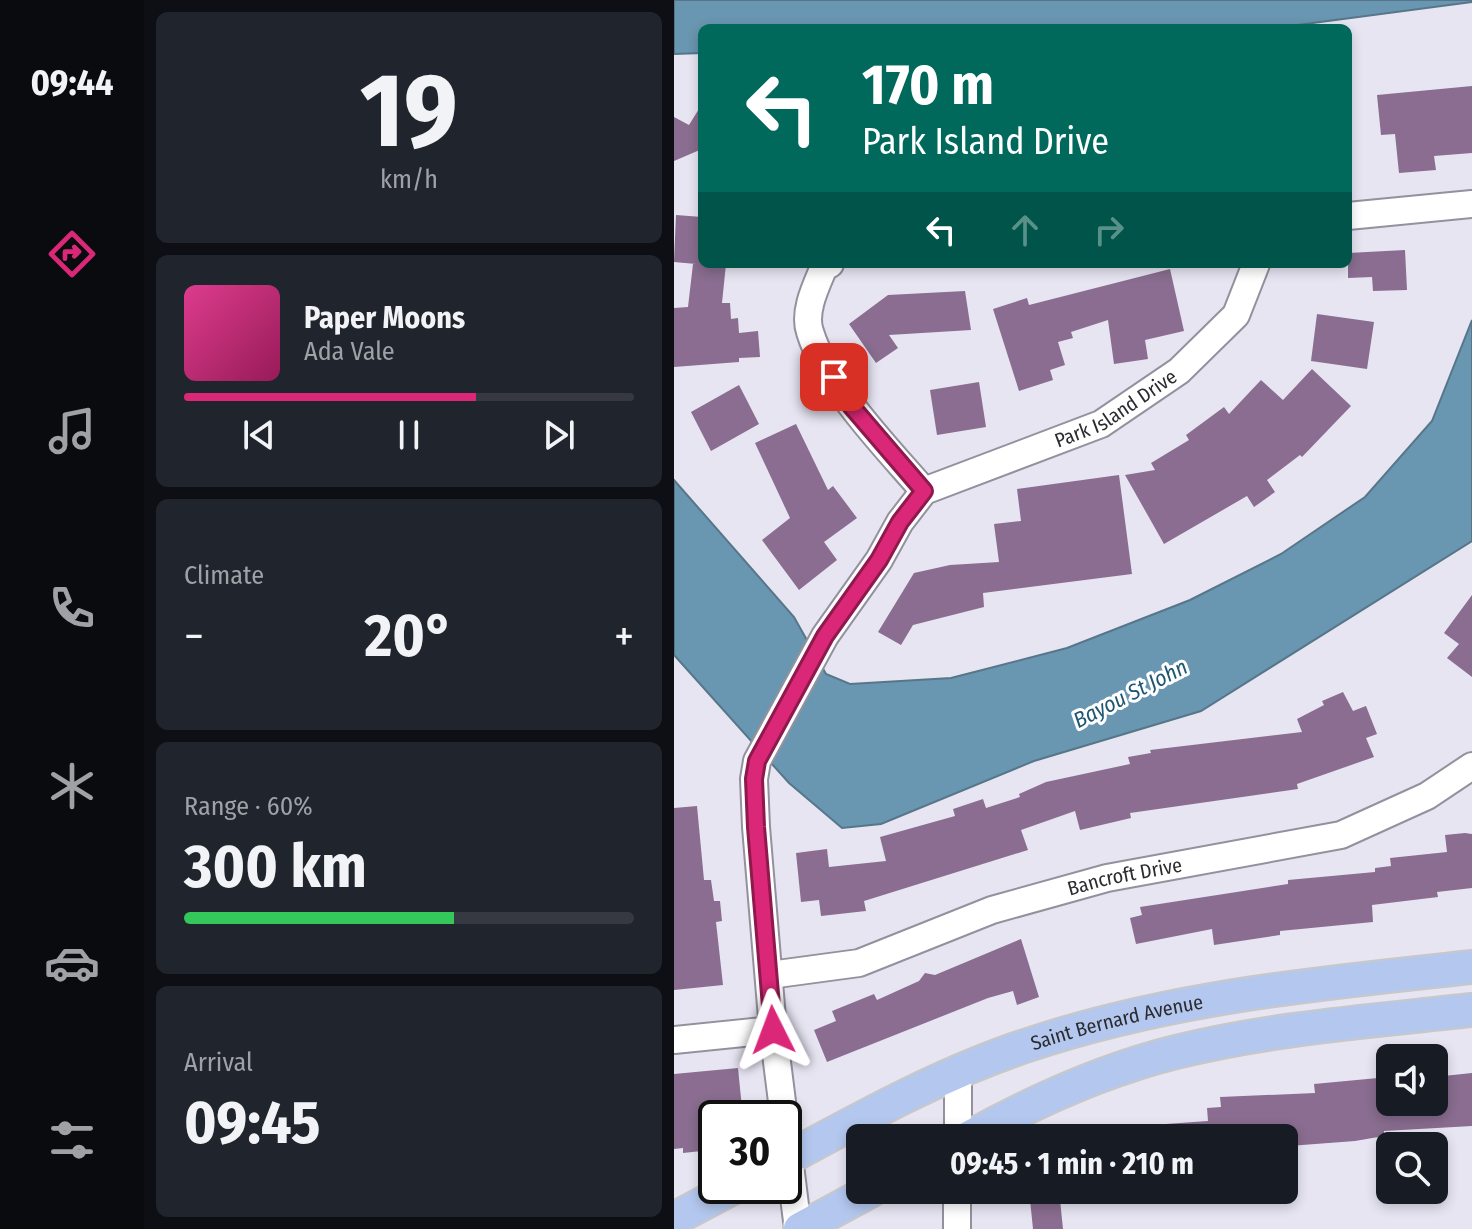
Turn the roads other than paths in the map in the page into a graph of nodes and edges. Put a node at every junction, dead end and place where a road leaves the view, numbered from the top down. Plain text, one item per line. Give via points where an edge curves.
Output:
1 (1472, 204) edge
2 (1352, 216) edge
3 (824, 268) edge
4 (1254, 268) edge
5 (924, 491) junction
6 (1472, 766) edge
7 (1472, 967) edge
8 (770, 975) junction
9 (1472, 1010) edge
10 (773, 1030) junction
11 (674, 1040) edge
12 (958, 1071) junction
13 (781, 1100) edge
14 (958, 1124) edge
15 (997, 1124) edge
16 (802, 1150) edge
17 (702, 1204) edge
18 (795, 1204) edge
19 (846, 1204) edge
20 (957, 1204) edge
21 (674, 1219) edge
22 (799, 1229) edge
23 (957, 1229) edge

1 - 2 street
3 - 5 street via 811,300 809,331 846,400
4 - 5 street, Park Island Drive via 1236,315 1179,371 1101,424
5 - 8 street via 825,636 757,761 756,827
6 - 8 street, Bancroft Drive via 1427,796 1341,835 1107,878 992,910 859,963
7 - 12 main road, Saint Bernard Avenue via 1191,1001 1107,1021
8 - 10 street
9 - 15 main road via 1259,1034 1174,1052 1091,1078
10 - 11 street
10 - 13 street
12 - 14 street
12 - 16 main road, Saint Bernard Avenue
17 - 21 main road
18 - 22 street
19 - 22 main road
20 - 23 street

